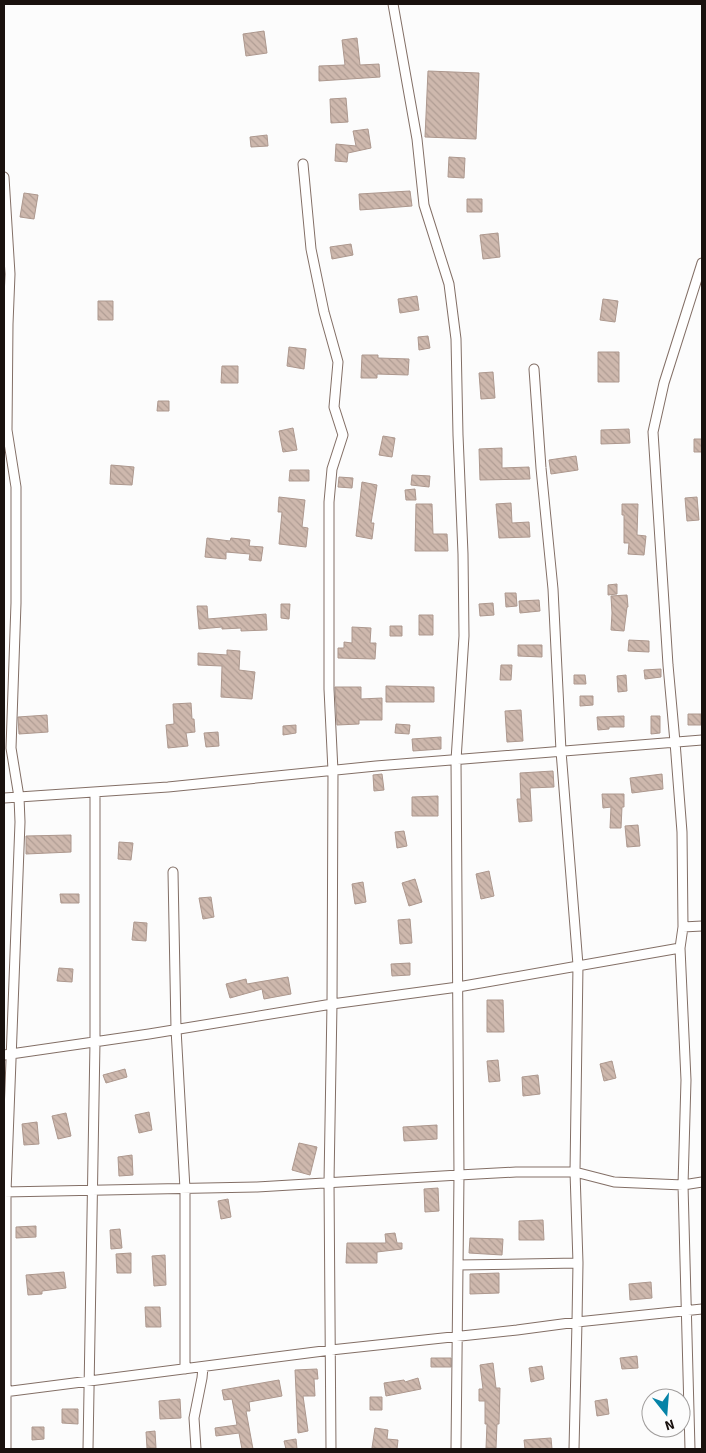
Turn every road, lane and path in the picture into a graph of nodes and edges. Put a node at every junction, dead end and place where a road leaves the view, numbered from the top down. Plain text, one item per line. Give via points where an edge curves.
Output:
1 (393, 4) edge
2 (304, 164) dead end
3 (4, 178) edge
4 (702, 263) edge
5 (534, 369) dead end
6 (702, 740) edge
7 (676, 742) junction
8 (561, 751) junction
9 (456, 760) junction
10 (333, 772) junction
11 (95, 792) junction
12 (19, 797) junction
13 (4, 798) edge
14 (173, 872) dead end
15 (702, 926) edge
16 (683, 927) junction
17 (680, 948) junction
18 (578, 965) junction
19 (458, 987) junction
20 (332, 1004) junction
21 (176, 1029) junction
22 (95, 1042) junction
23 (8, 1054) edge
24 (575, 1172) junction
25 (459, 1175) junction
26 (329, 1182) junction
27 (702, 1182) edge
28 (683, 1185) junction
29 (185, 1189) junction
30 (91, 1190) junction
31 (5, 1192) edge
32 (578, 1263) junction
33 (458, 1265) junction
34 (702, 1309) edge
35 (685, 1310) junction
36 (577, 1322) junction
37 (458, 1337) junction
38 (331, 1350) junction
39 (203, 1367) junction
40 (185, 1369) junction
41 (89, 1381) junction
42 (4, 1391) edge
43 (6, 1449) edge
44 (88, 1449) edge
45 (196, 1449) edge
46 (331, 1449) edge
47 (456, 1449) edge
48 (574, 1449) edge
49 (690, 1449) edge

1 - 9 street via 418,139 424,205 449,284 456,339 464,636
2 - 10 street via 311,249 338,362 334,407 343,435 332,469 329,502 329,689
3 - 12 street via 10,274 7,430 16,487 11,748
4 - 7 street via 664,383 653,432
5 - 8 street via 553,589
6 - 7 street
7 - 8 street
7 - 16 street via 682,832
8 - 9 street
8 - 18 street
9 - 10 street
9 - 19 street
10 - 11 street
10 - 20 street
11 - 12 street
11 - 22 street
12 - 13 street
12 - 23 street
14 - 21 street
15 - 16 street
16 - 17 street
17 - 18 street
17 - 28 street via 686,1080
18 - 19 street
18 - 24 street
19 - 20 street
19 - 25 street
20 - 21 street
20 - 26 street
21 - 22 street
21 - 29 street
22 - 23 street
22 - 30 street
23 - 31 street
24 - 25 street
24 - 28 street via 614,1182
24 - 32 street
25 - 26 street
25 - 33 street
26 - 29 street
26 - 38 street
27 - 28 street
28 - 35 street
29 - 30 street
29 - 40 street
30 - 31 street
30 - 41 street
31 - 42 street
32 - 33 street
32 - 36 street
33 - 37 street
34 - 35 street
35 - 36 street
35 - 49 street
36 - 37 street
36 - 48 street
37 - 38 street
37 - 47 street
38 - 39 street
38 - 46 street
39 - 40 street
39 - 45 street via 194,1418
40 - 41 street
41 - 42 street
41 - 44 street
42 - 43 street

